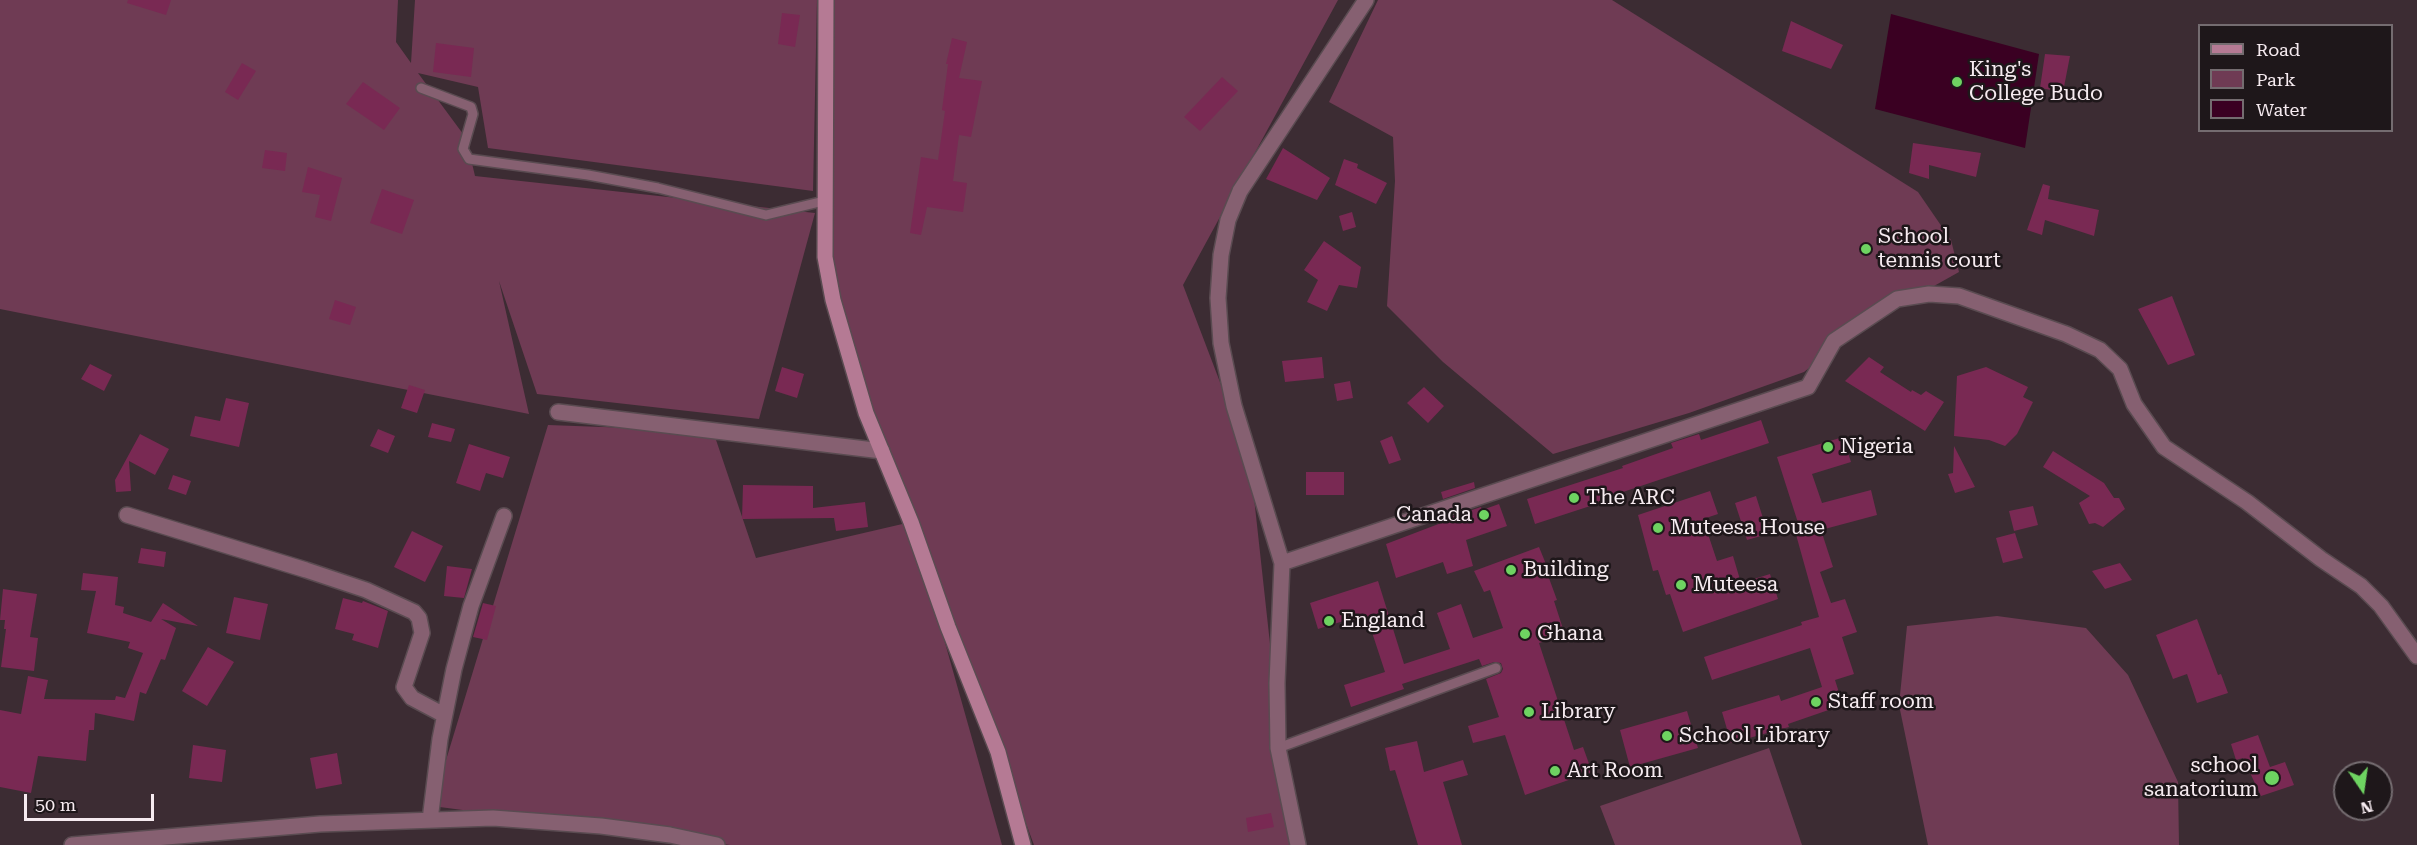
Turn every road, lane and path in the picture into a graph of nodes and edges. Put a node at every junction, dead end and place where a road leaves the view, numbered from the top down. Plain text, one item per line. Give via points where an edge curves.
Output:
1 (826, 0) edge
2 (1366, 0) edge
3 (421, 88) dead end
4 (824, 201) junction
5 (558, 412) dead end
6 (882, 451) junction
7 (127, 515) dead end
8 (504, 516) dead end
9 (1282, 563) junction
10 (2417, 656) edge
11 (1496, 668) dead end
12 (444, 715) junction
13 (1278, 748) junction
14 (430, 820) junction
15 (72, 845) edge
16 (717, 845) edge
17 (1023, 845) edge
18 (1298, 845) edge

1 - 4 street
2 - 9 street via 1240,191 1228,220 1221,255 1221,343 1234,406
3 - 4 lane via 471,107 473,114 463,149 469,159 647,186 766,215
4 - 6 street via 825,257 833,300 866,413
5 - 6 street
6 - 17 street via 999,752
7 - 12 street via 316,573 414,612 422,633 404,687 412,698
8 - 12 street via 471,606
9 - 10 street via 1808,387 1834,341 1897,299 1929,294 1959,296 2067,334 2100,350 2120,369 2134,404 2164,447 2361,586 2381,606
9 - 13 street
11 - 13 lane
12 - 14 street
13 - 18 street
14 - 15 street via 320,824
14 - 16 street via 493,818 601,826

